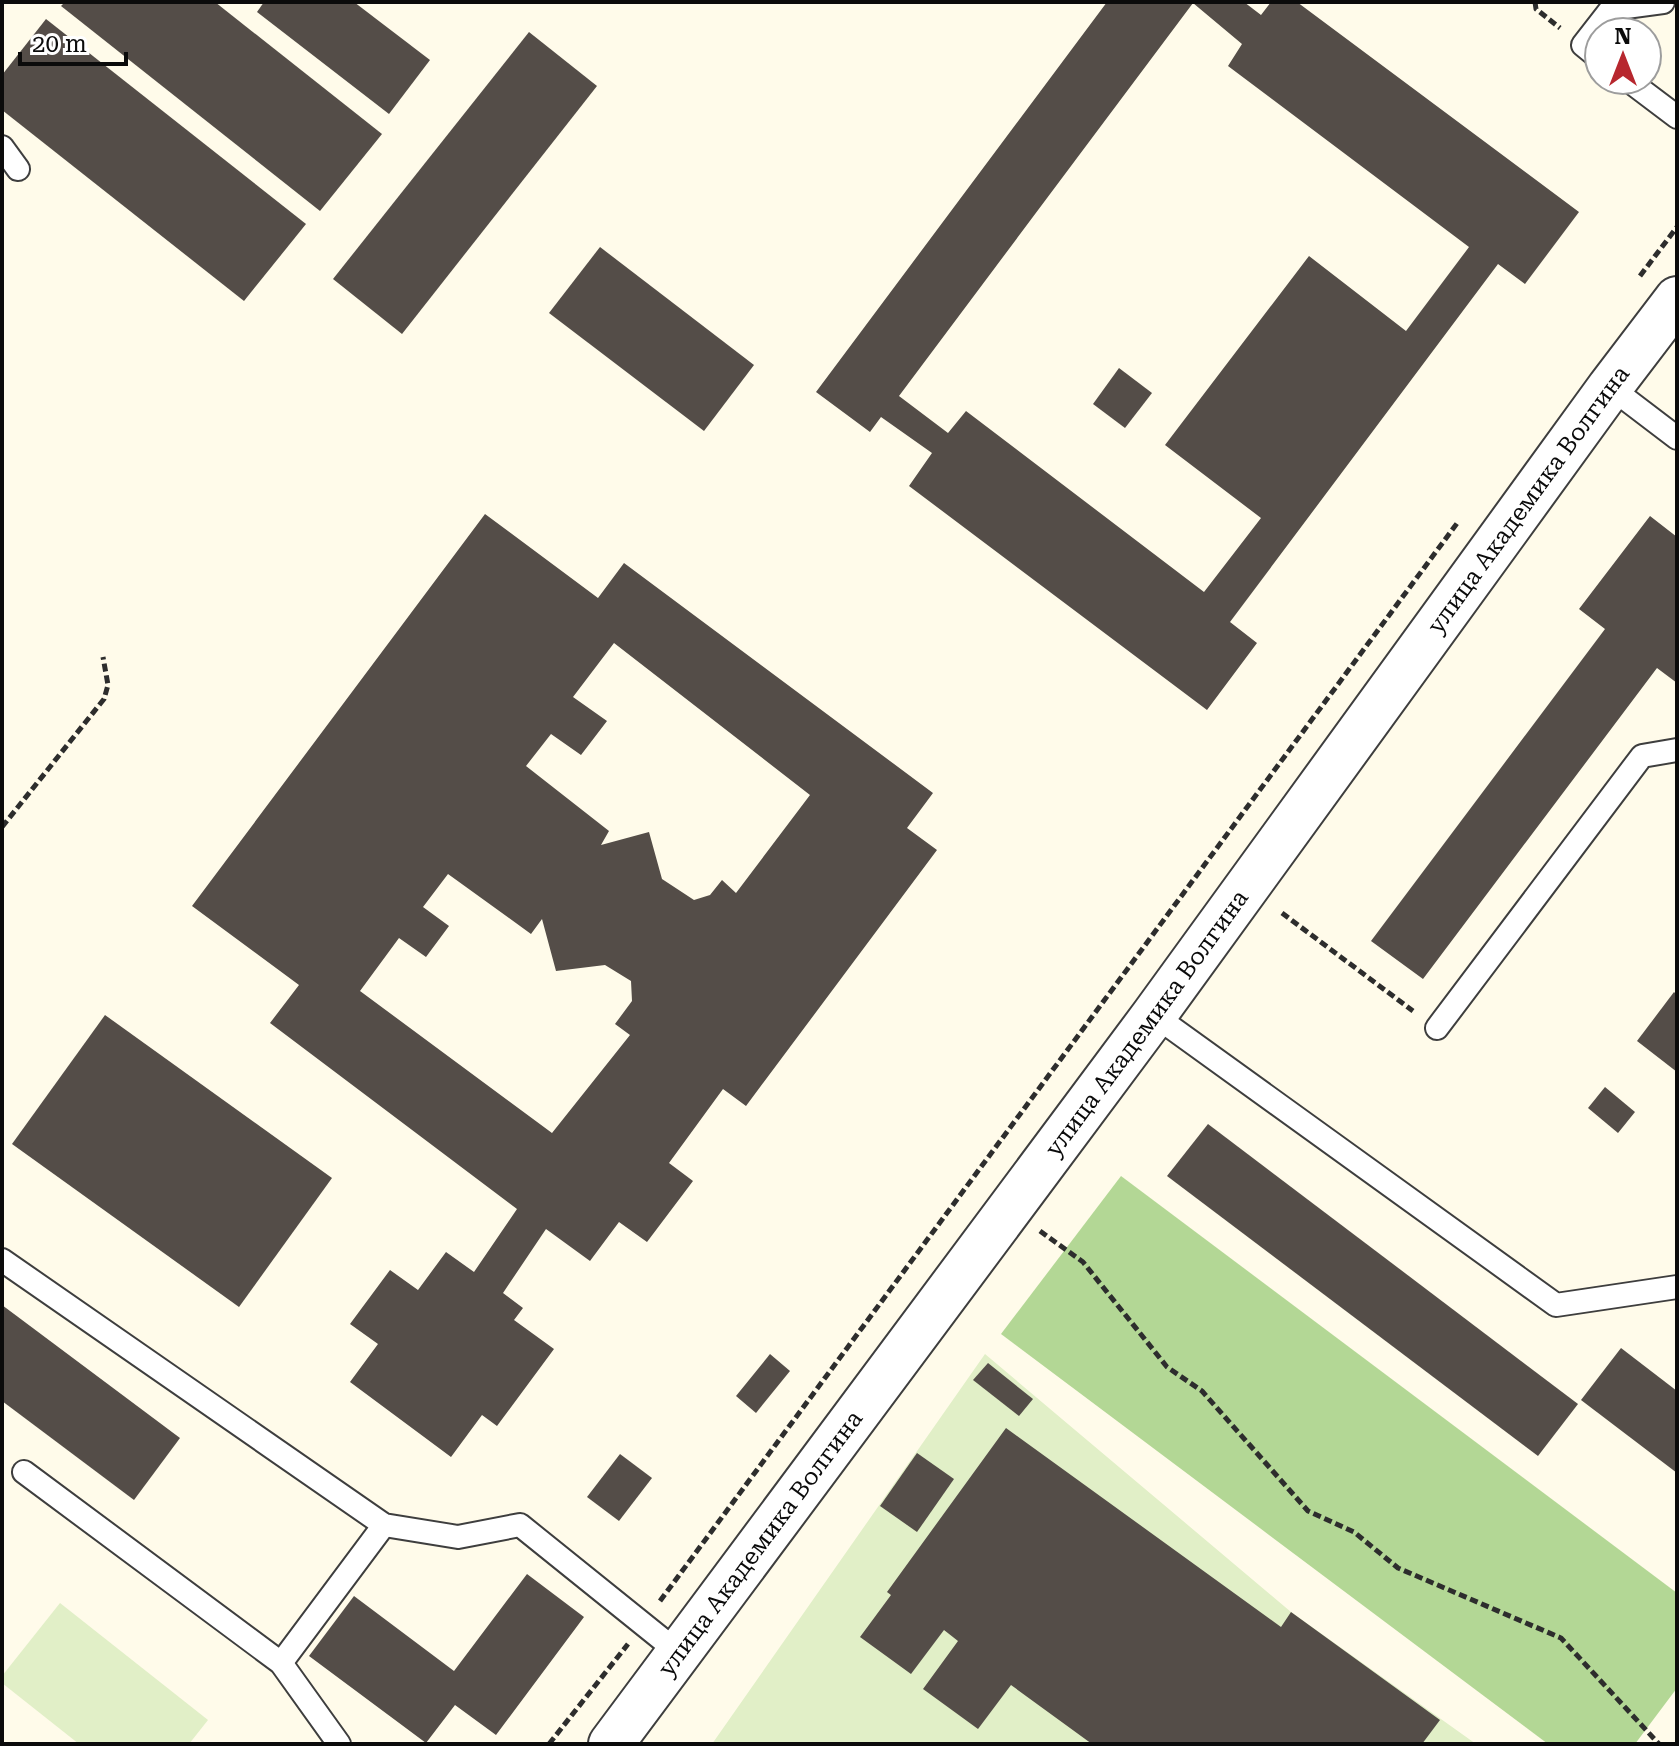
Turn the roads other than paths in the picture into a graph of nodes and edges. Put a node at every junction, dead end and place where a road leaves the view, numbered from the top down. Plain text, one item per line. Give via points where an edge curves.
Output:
1 (1663, 2) edge
2 (1608, 16) edge
3 (1649, 96) edge
4 (1677, 117) edge
5 (2, 147) edge
6 (18, 169) dead end
7 (1677, 299) edge
8 (1610, 387) junction
9 (1677, 438) edge
10 (1677, 750) edge
11 (1154, 1015) junction
12 (1437, 1028) road end
13 (2, 1260) edge
14 (1677, 1287) edge
15 (24, 1472) dead end
16 (384, 1525) junction
17 (679, 1653) junction
18 (281, 1663) junction
19 (339, 1744) edge
20 (611, 1744) edge

1 - 2 lane via 1611,9
3 - 4 lane
5 - 6 lane
7 - 8 street, улица Академика Волгина
8 - 9 lane
8 - 11 street, улица Академика Волгина
10 - 12 lane via 1642,756
11 - 14 lane via 1556,1305
11 - 17 street, улица Академика Волгина
13 - 16 lane
15 - 18 lane
16 - 17 lane via 458,1537 520,1525
16 - 18 lane
17 - 20 street, улица Академика Волгина
18 - 19 lane

